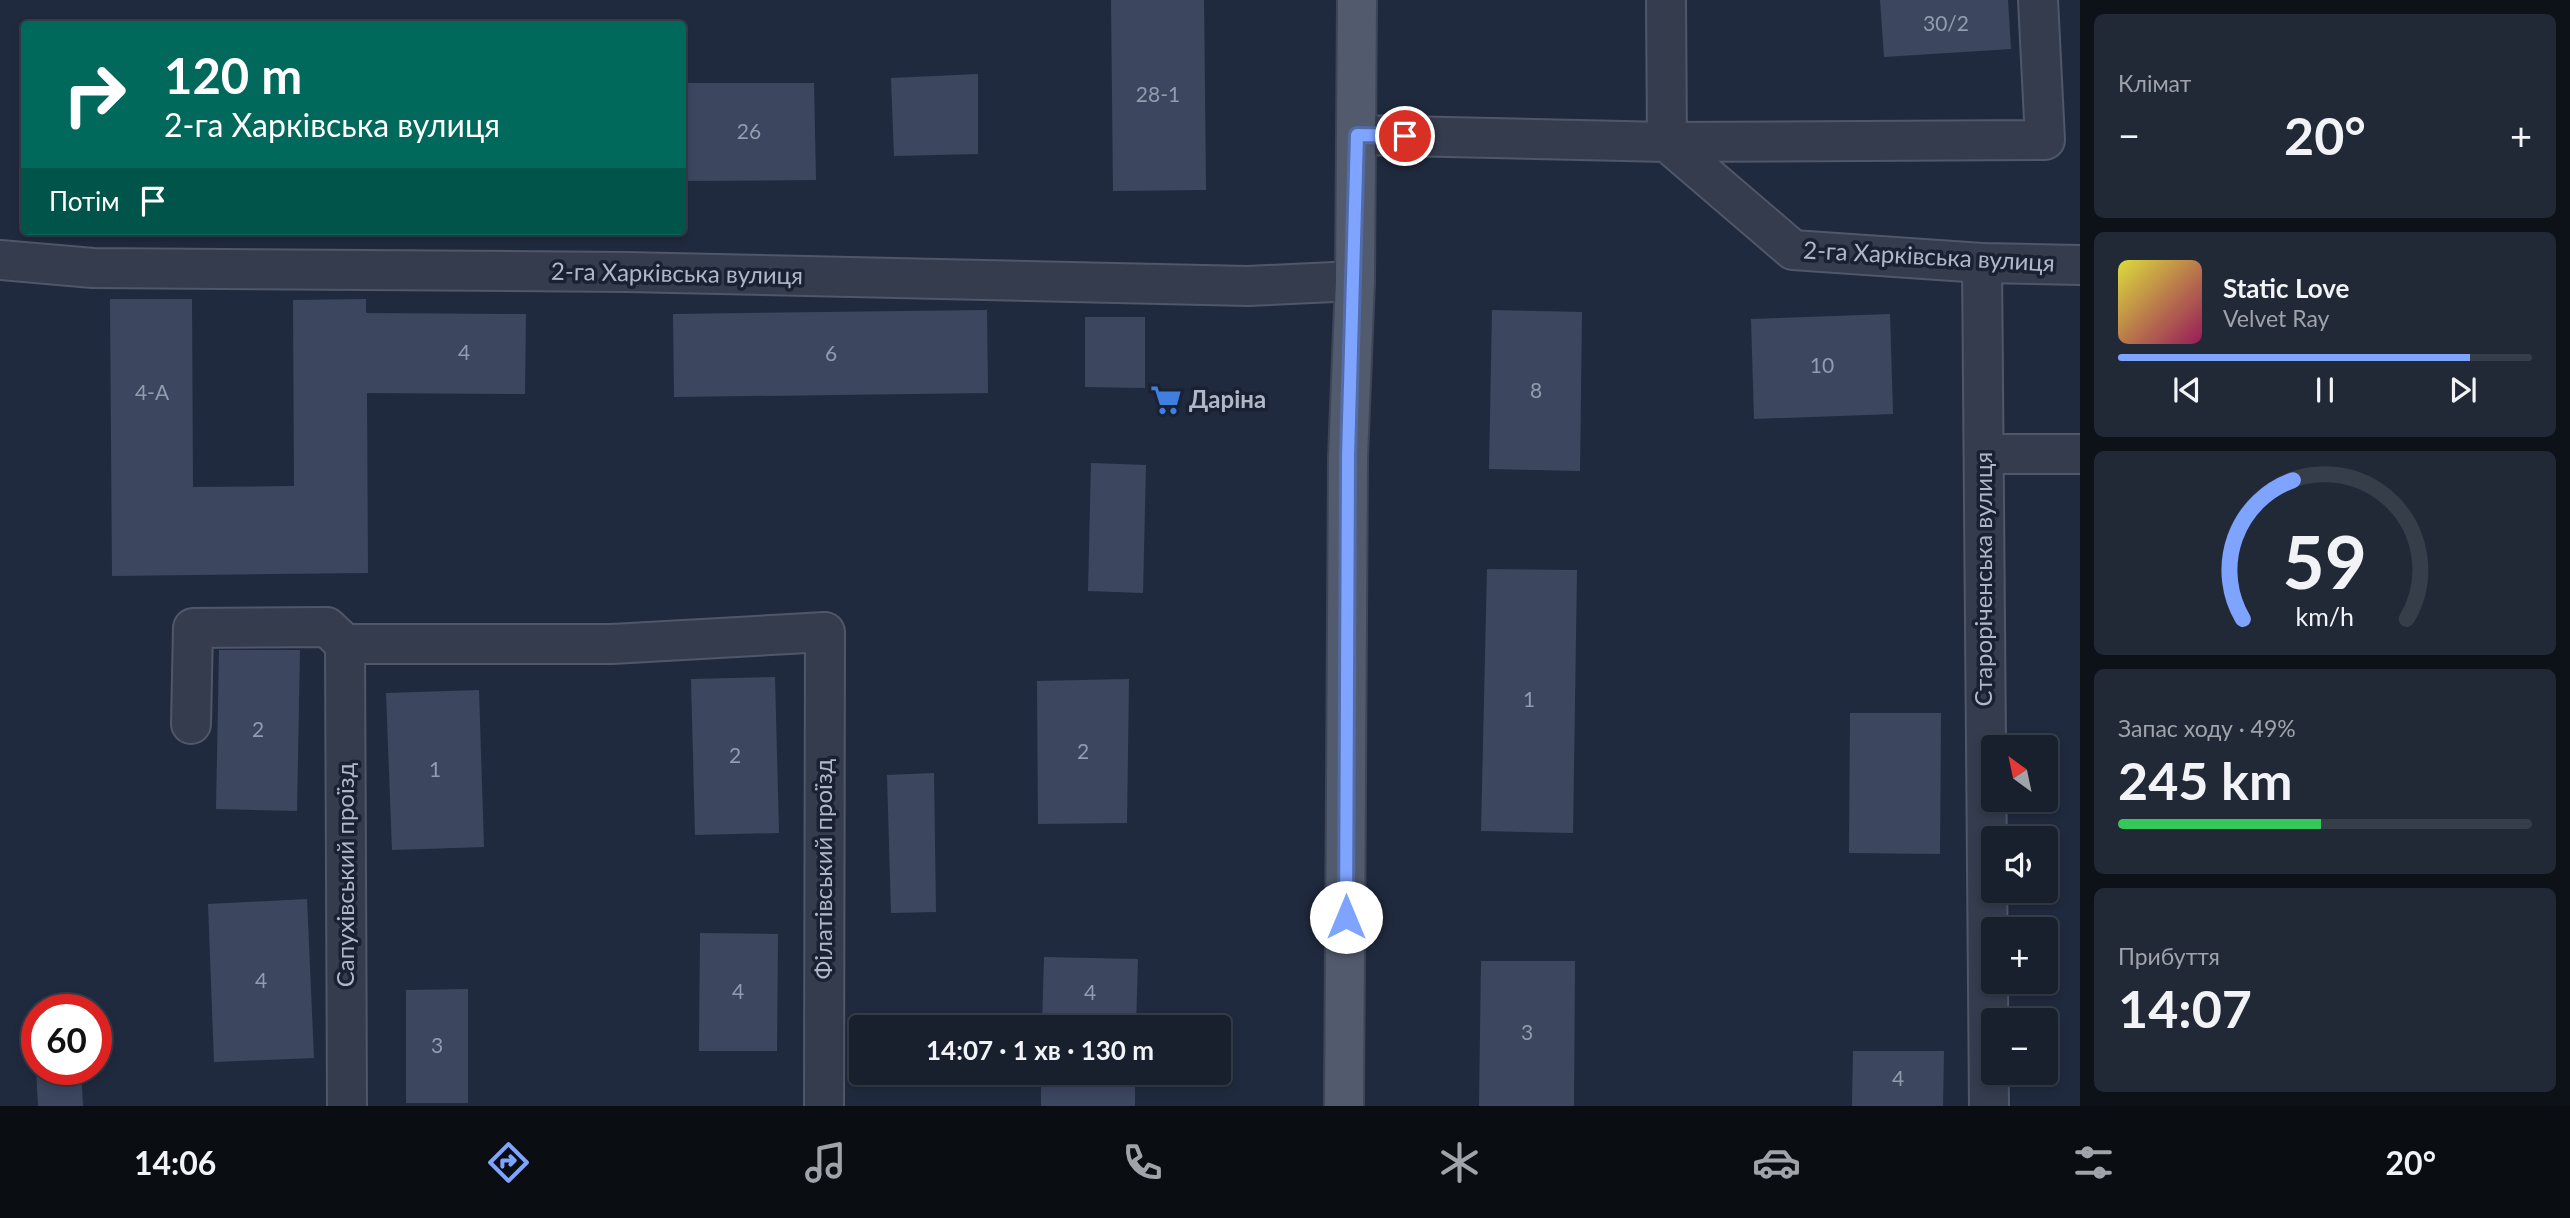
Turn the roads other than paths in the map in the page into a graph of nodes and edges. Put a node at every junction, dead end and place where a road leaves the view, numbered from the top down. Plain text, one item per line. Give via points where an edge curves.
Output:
1 (1357, 0) edge
2 (1666, 0) edge
3 (2038, 0) edge
4 (1357, 135) junction
5 (1667, 142) junction
6 (0, 260) edge
7 (1982, 262) junction
8 (2080, 265) edge
9 (1355, 281) junction
10 (1984, 454) junction
11 (2080, 454) edge
12 (345, 644) junction
13 (191, 724) dead end
14 (347, 1106) edge
15 (824, 1106) edge
16 (1344, 1106) edge
17 (1989, 1106) edge

1 - 4 main road
2 - 5 street
3 - 5 street via 2045,140
4 - 5 street
4 - 9 main road
5 - 7 street, 2-га Харківська вулиця via 1793,250
6 - 9 street, 2-га Харківська вулиця via 93,268 627,272 1234,286
7 - 8 street, 2-га Харківська вулиця
7 - 10 street, Староріченська вулиця
9 - 16 main road via 1348,471
10 - 11 street
10 - 17 street, Староріченська вулиця
12 - 13 street via 327,627 194,628
12 - 14 street, Сапухівський проїзд
12 - 15 street, Філатівський проїзд via 612,644 825,632

